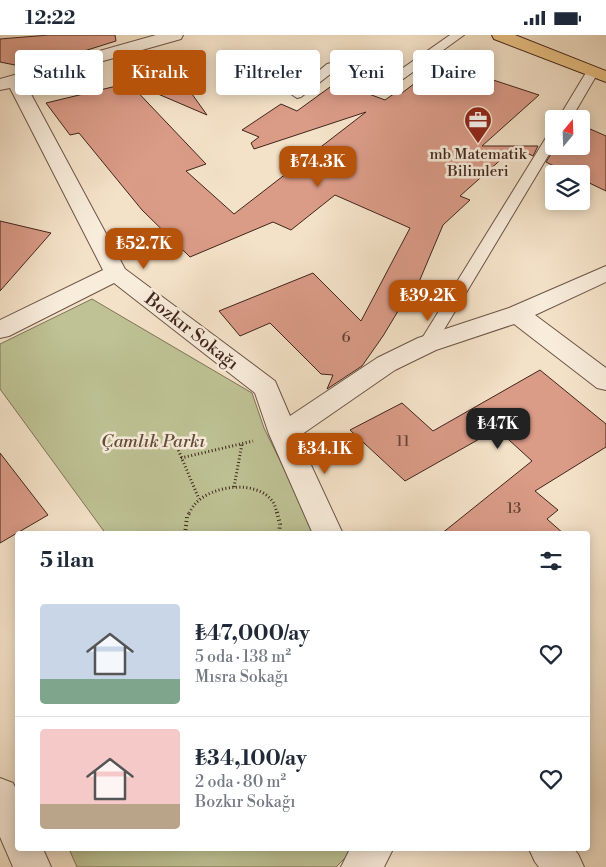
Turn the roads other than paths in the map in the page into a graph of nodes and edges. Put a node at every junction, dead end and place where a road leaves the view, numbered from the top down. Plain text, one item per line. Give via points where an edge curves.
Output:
1 (458, 35) edge
2 (509, 36) edge
3 (167, 37) edge
4 (600, 74) edge
5 (320, 76) edge
6 (7, 83) edge
7 (571, 110) edge
8 (545, 151) edge
9 (116, 273) junction
10 (606, 273) edge
11 (517, 314) junction
12 (0, 330) edge
13 (426, 344) junction
14 (606, 381) edge
15 (283, 435) junction
16 (327, 531) edge
17 (0, 796) edge
18 (15, 828) edge
19 (25, 851) edge
20 (372, 851) edge
21 (550, 851) edge
22 (32, 867) edge
23 (360, 867) edge
24 (565, 867) edge

1 - 5 lane via 384,87 331,67
2 - 4 main road
3 - 6 street
4 - 7 lane
6 - 9 street, Bozkır Sokağı
8 - 13 lane
9 - 12 street
9 - 15 street, Bozkır Sokağı via 266,388
10 - 11 street
11 - 13 street
11 - 14 street
13 - 15 street via 386,364
15 - 16 street, Bozkır Sokağı
17 - 18 street
19 - 22 street
20 - 23 street
21 - 24 street

